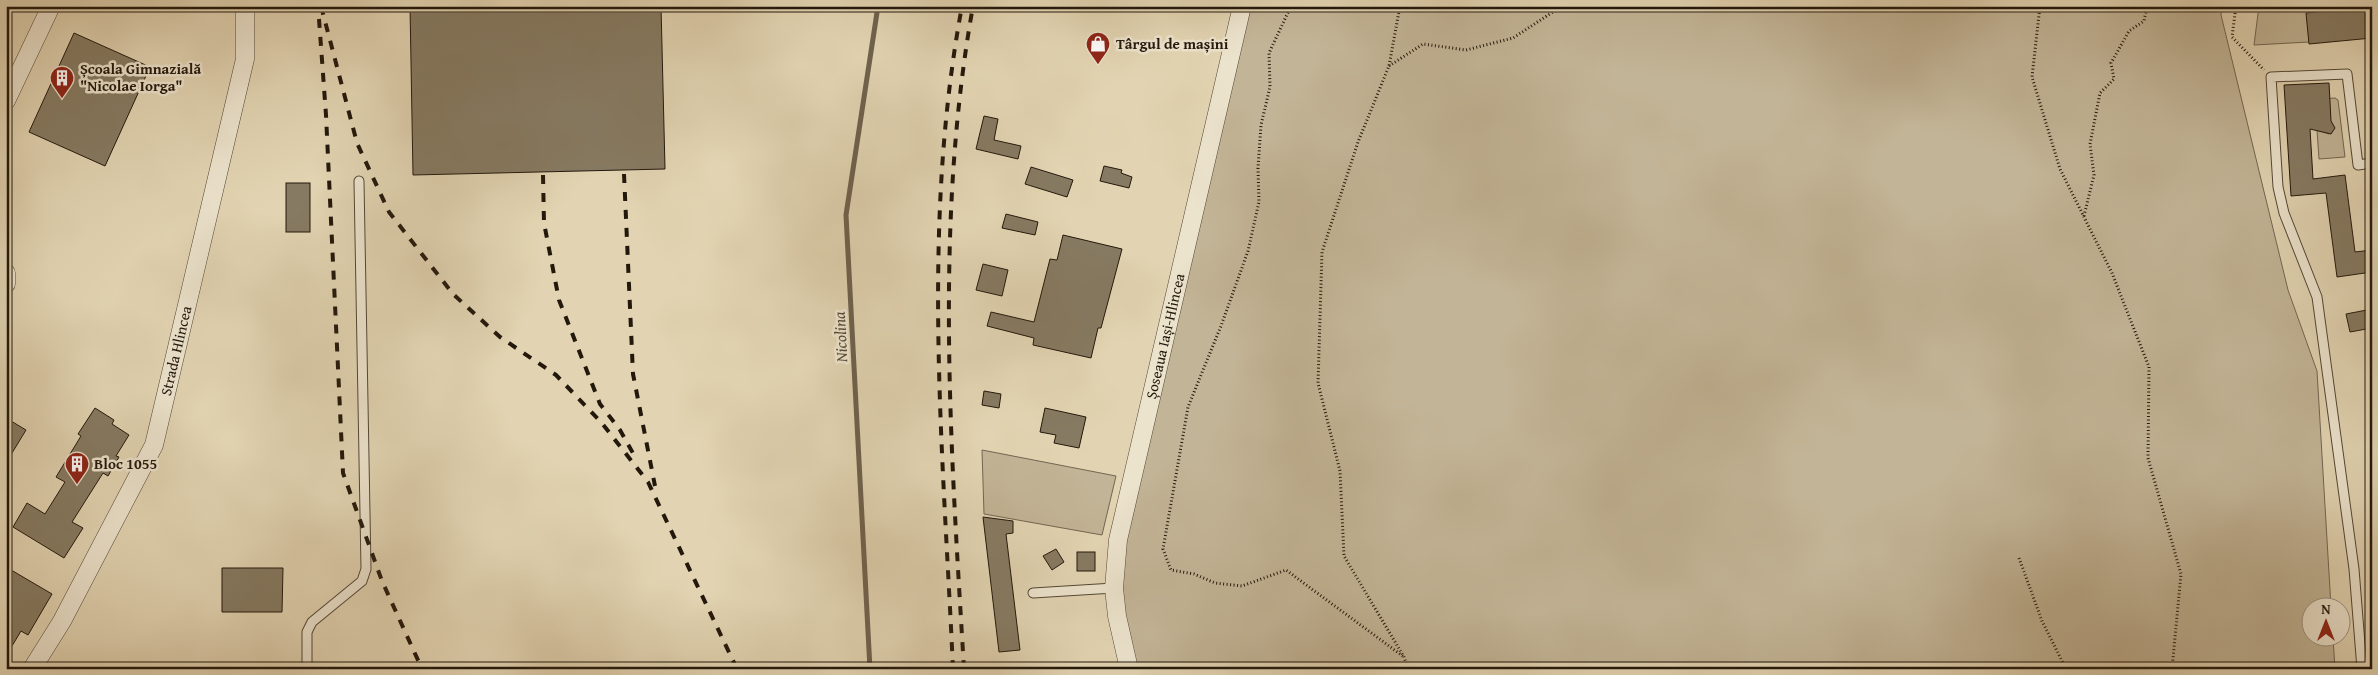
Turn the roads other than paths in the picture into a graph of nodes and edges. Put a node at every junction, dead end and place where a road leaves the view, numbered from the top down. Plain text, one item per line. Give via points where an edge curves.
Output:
1 (51, 6) edge
2 (245, 6) edge
3 (1242, 6) edge
4 (6, 101) edge
5 (2372, 163) edge
6 (360, 181) dead end
7 (6, 273) edge
8 (6, 284) edge
9 (1114, 588) junction
10 (1034, 594) dead end
11 (32, 669) edge
12 (307, 669) edge
13 (1129, 669) edge
14 (2362, 669) edge

1 - 4 street
2 - 11 street, Strada Hlincea via 245,59 154,445 62,621
3 - 9 street, Șoseaua Iași-Hlincea via 1118,540
5 - 14 lane via 2358,165 2346,74 2271,78 2278,187 2284,213 2317,297 2354,569
6 - 12 lane via 366,569 362,581 312,622 307,632
7 - 8 street
9 - 10 lane
9 - 13 street, Șoseaua Iași-Hlincea

